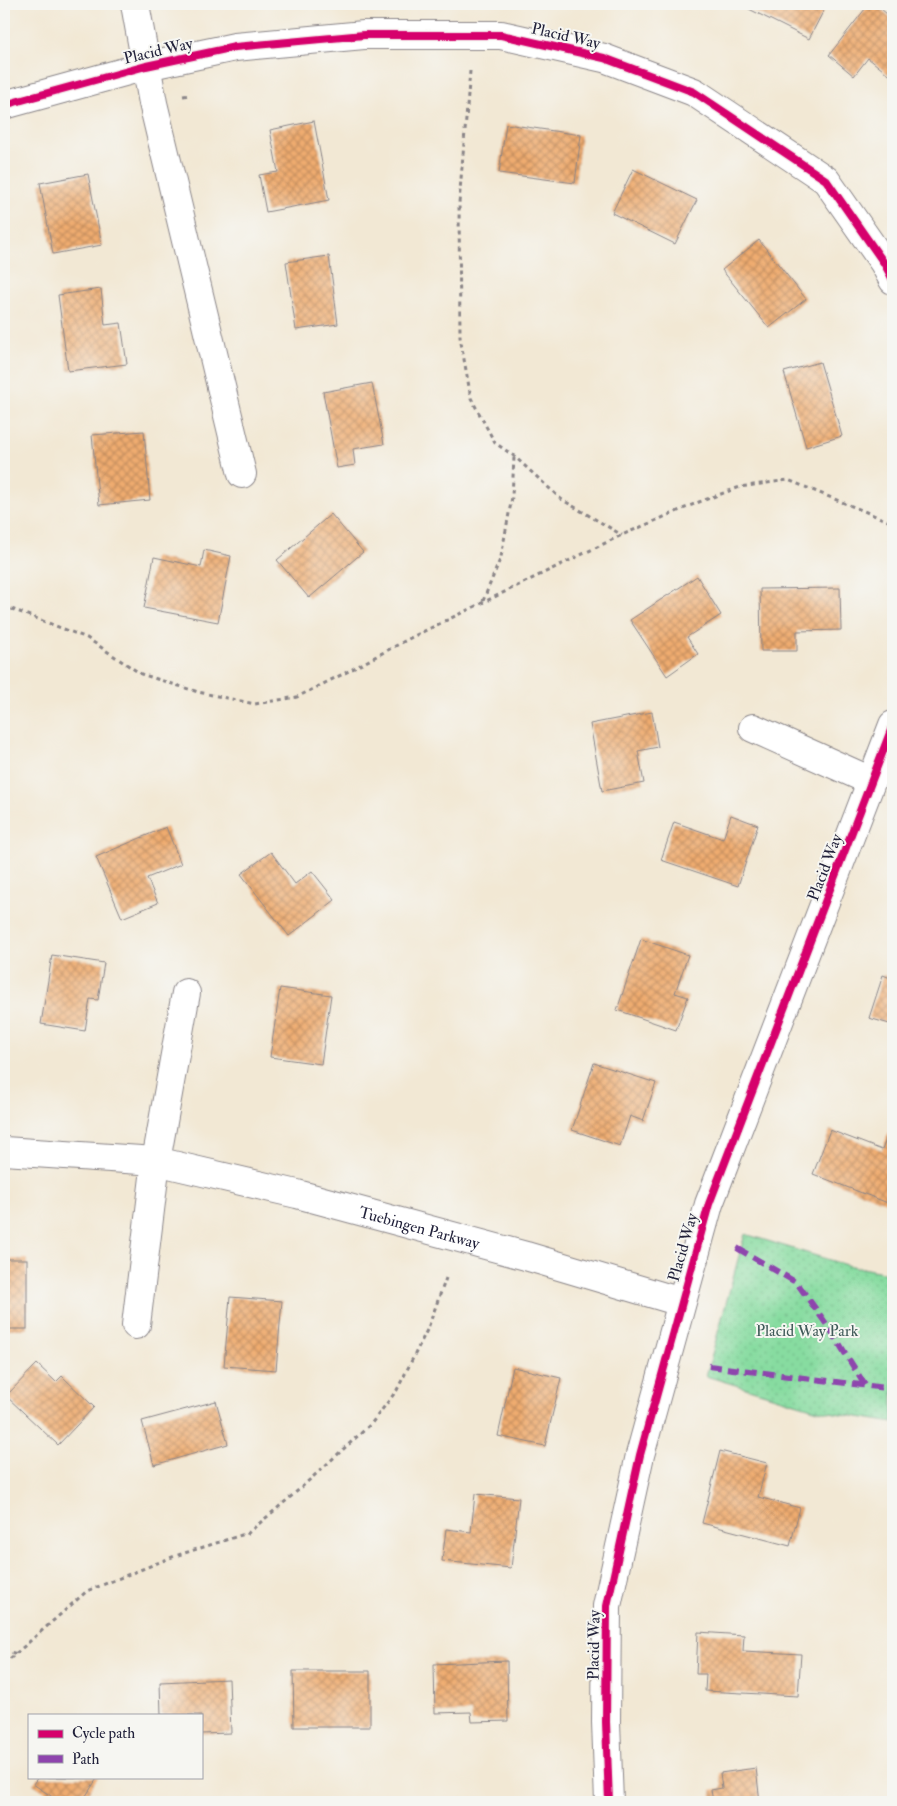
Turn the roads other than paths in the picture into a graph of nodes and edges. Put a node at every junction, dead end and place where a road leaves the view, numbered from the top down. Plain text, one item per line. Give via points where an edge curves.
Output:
1 (135, 4) edge
2 (146, 66) junction
3 (4, 105) edge
4 (893, 280) edge
5 (242, 474) dead end
6 (893, 725) edge
7 (752, 728) dead end
8 (871, 781) junction
9 (186, 992) dead end
10 (4, 1151) edge
11 (156, 1161) junction
12 (681, 1302) junction
13 (136, 1325) dead end
14 (609, 1802) edge

1 - 2 street, Placid Way
2 - 3 street, Placid Way
2 - 4 street, Placid Way via 236,47 364,35 501,35 604,58 694,92 826,180
2 - 5 street, Placid Way
6 - 8 street, Placid Way
7 - 8 street
8 - 12 street, Placid Way via 708,1204
9 - 11 street
10 - 11 street, Tuebingen Parkway
11 - 12 street, Tuebingen Parkway via 298,1194
11 - 13 street
12 - 14 street, Placid Way via 640,1455 607,1606

